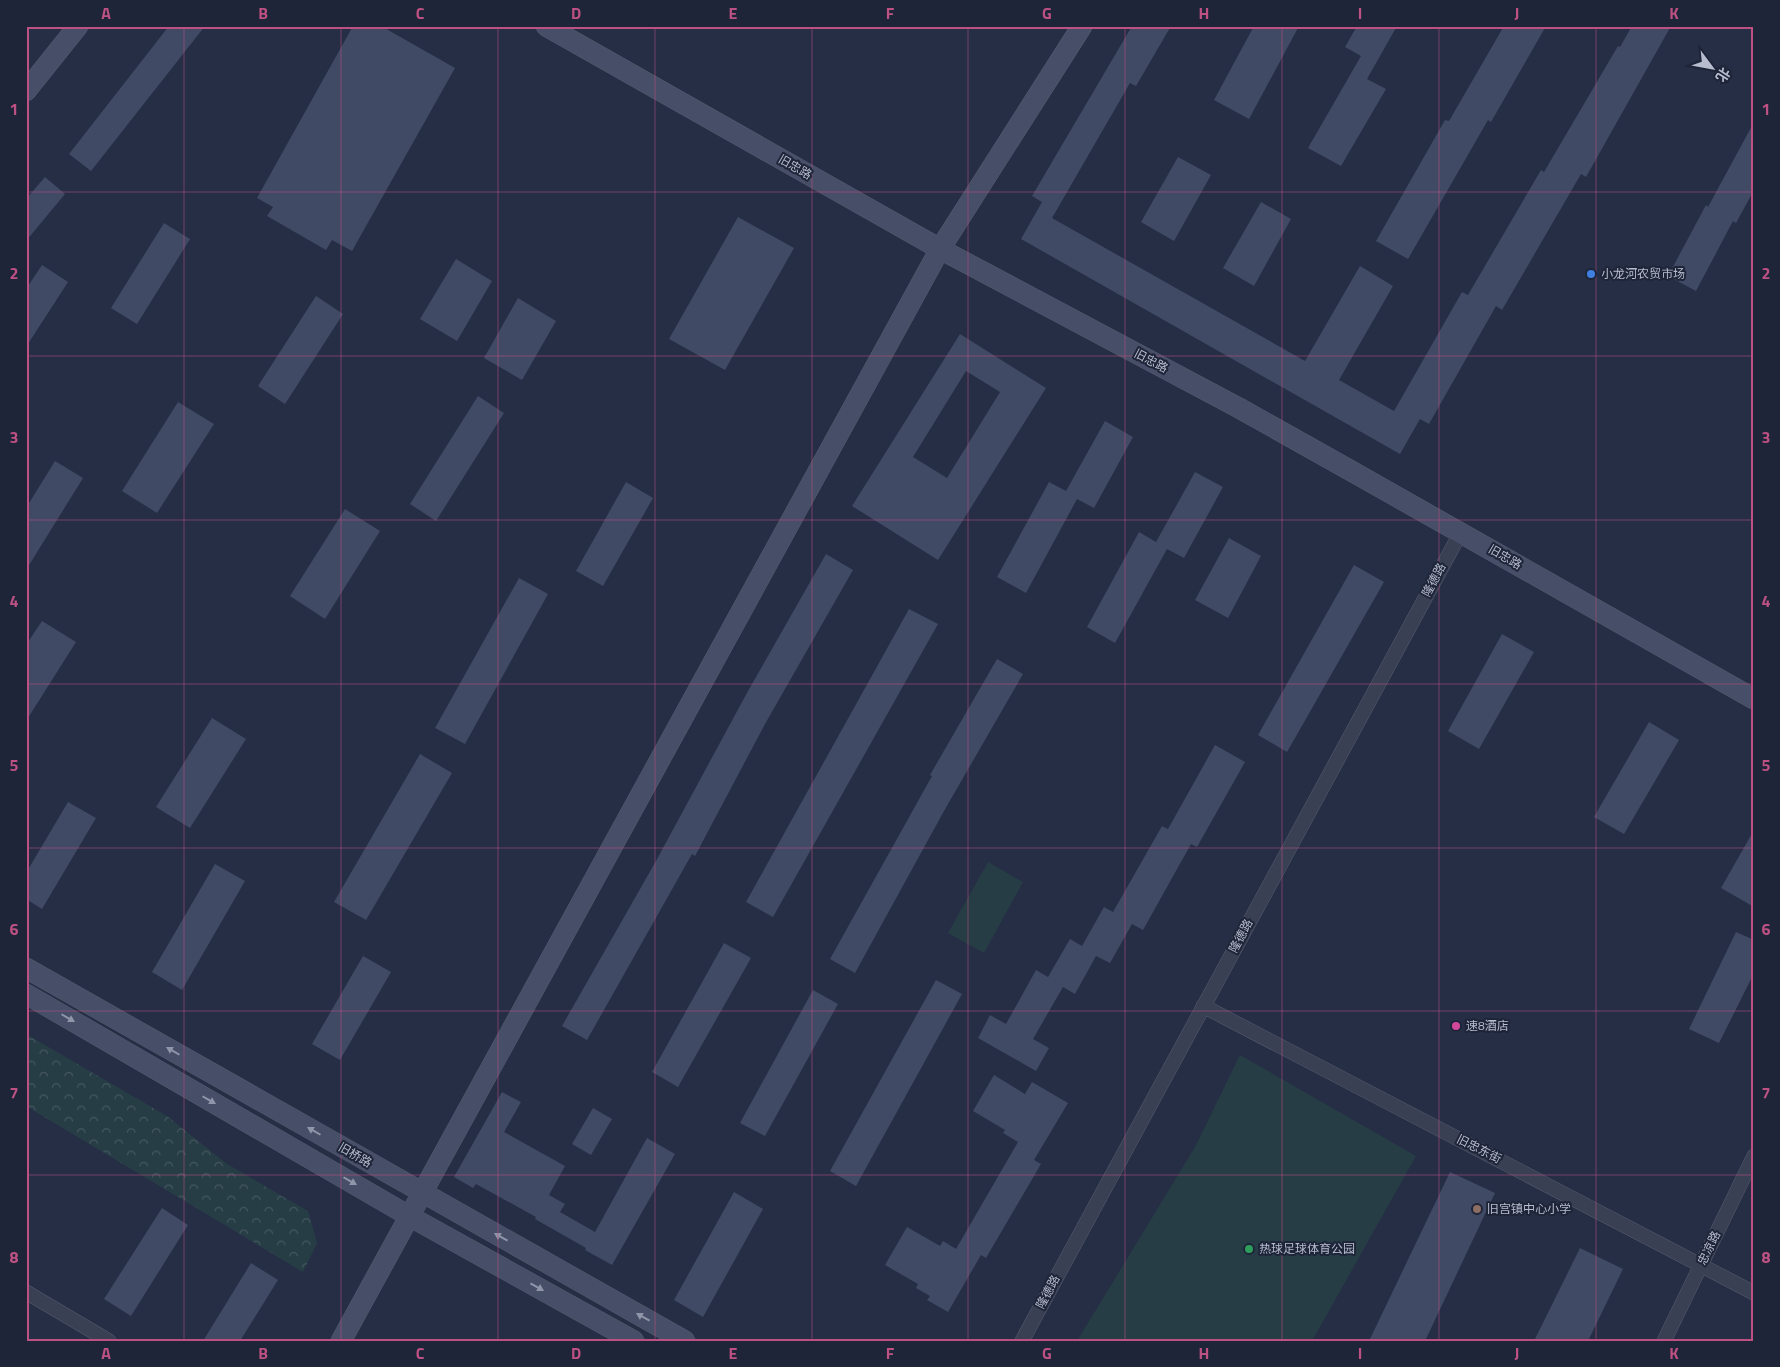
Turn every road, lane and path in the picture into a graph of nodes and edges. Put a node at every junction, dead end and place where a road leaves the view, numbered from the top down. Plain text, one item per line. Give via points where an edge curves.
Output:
1 (78, 26) edge
2 (546, 26) edge
3 (1082, 26) edge
4 (26, 90) edge
5 (940, 249) junction
6 (1460, 532) junction
7 (1754, 699) edge
8 (26, 968) edge
9 (26, 994) edge
10 (1203, 1006) junction
11 (1754, 1156) edge
12 (422, 1192) junction
13 (409, 1216) junction
14 (1701, 1264) junction
15 (26, 1292) edge
16 (1754, 1293) edge
17 (109, 1341) edge
18 (341, 1341) edge
19 (634, 1341) edge
20 (685, 1341) edge
21 (1022, 1341) edge
22 (1664, 1341) edge

1 - 4 street
2 - 5 street, 旧忠路
3 - 5 street
5 - 6 street, 旧忠路 via 1239,408
5 - 12 street
6 - 7 street, 旧忠路
6 - 10 street, 隆德路
12 -> 8 street, 旧桥路
9 -> 13 street, 旧桥路
10 - 14 street, 旧忠东街
10 - 21 street, 隆德路
11 - 14 street, 忠凉路
12 - 13 street
20 -> 12 street, 旧桥路
13 - 18 street
13 -> 19 street, 旧桥路
14 - 16 street, 旧忠东街
14 - 22 street, 忠凉路
15 - 17 street

